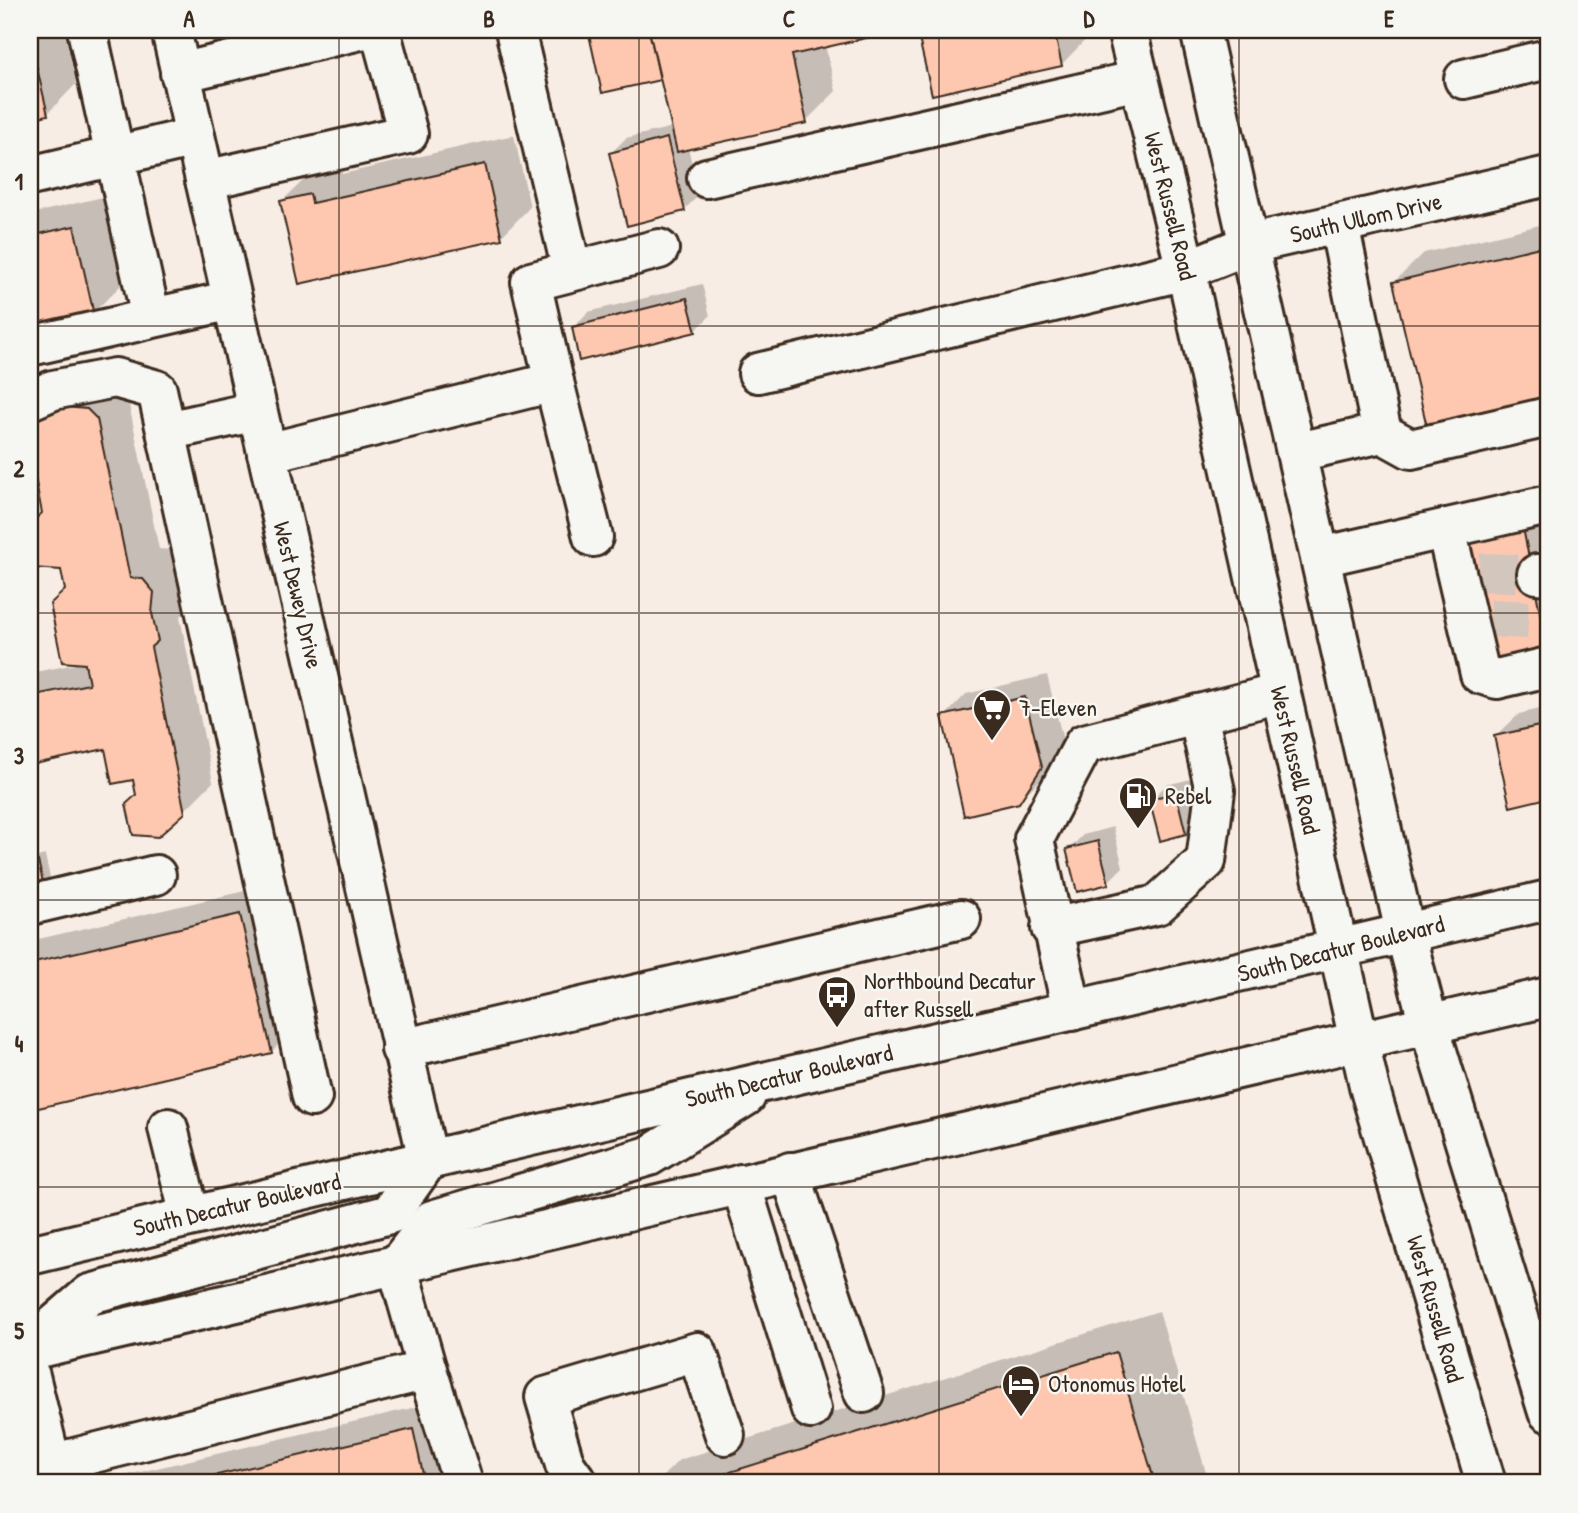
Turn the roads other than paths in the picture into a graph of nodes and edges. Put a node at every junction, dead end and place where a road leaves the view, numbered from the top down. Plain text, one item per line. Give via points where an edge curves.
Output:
1 (87, 30) edge
2 (171, 30) edge
3 (360, 30) edge
4 (380, 30) edge
5 (515, 30) edge
6 (1128, 30) edge
7 (1200, 30) edge
8 (1548, 59) edge
9 (180, 73) junction
10 (1464, 79) dead end
11 (1139, 80) junction
12 (195, 137) junction
13 (115, 156) junction
14 (30, 176) edge
15 (1548, 176) edge
16 (707, 178) dead end
17 (205, 180) junction
18 (1339, 224) junction
19 (1251, 244) junction
20 (659, 249) dead end
21 (1186, 270) junction
22 (572, 271) junction
23 (232, 300) junction
24 (150, 317) junction
25 (30, 346) edge
26 (758, 373) dead end
27 (554, 382) junction
28 (30, 400) edge
29 (257, 411) junction
30 (1548, 417) edge
31 (167, 431) junction
32 (1382, 433) junction
33 (267, 453) junction
34 (1298, 453) junction
35 (1548, 505) edge
36 (1446, 529) junction
37 (593, 537) dead end
38 (1321, 557) junction
39 (1548, 667) edge
40 (1280, 692) junction
41 (1198, 714) junction
42 (156, 875) dead end
43 (1548, 900) edge
44 (30, 905) edge
45 (961, 919) dead end
46 (1051, 928) junction
47 (1405, 932) junction
48 (1338, 951) junction
49 (1548, 997) edge
50 (1072, 1011) junction
51 (1429, 1025) junction
52 (1360, 1041) junction
53 (401, 1049) junction
54 (774, 1079) junction
55 (312, 1097) dead end
56 (168, 1128) dead end
57 (428, 1160) junction
58 (790, 1172) junction
59 (741, 1184) junction
60 (190, 1216) junction
61 (30, 1255) edge
62 (397, 1265) junction
63 (30, 1348) edge
64 (427, 1370) junction
65 (30, 1376) edge
66 (864, 1393) dead end
67 (811, 1409) dead end
68 (1548, 1412) edge
69 (725, 1435) dead end
70 (41, 1466) edge
71 (463, 1483) edge
72 (578, 1483) edge
73 (1486, 1483) edge

1 - 13 main road
2 - 9 main road, West Dewey Drive
3 - 9 main road
4 - 17 main road via 408,134
5 - 22 main road
6 - 11 main road, West Russell Road
7 - 19 main road
8 - 10 main road
9 - 12 main road, West Dewey Drive
11 - 16 main road
11 - 21 main road, West Russell Road
12 - 13 main road
12 - 17 main road, West Dewey Drive
13 - 14 main road
13 - 24 main road
15 - 18 main road, South Ullom Drive
17 - 23 main road, West Dewey Drive
18 - 19 main road, South Ullom Drive
18 - 32 main road
19 - 21 main road, South Ullom Drive
19 - 34 main road
20 - 22 main road
21 - 26 main road, South Ullom Drive
21 - 40 main road, West Russell Road
22 - 27 main road via 531,282
23 - 24 main road
23 - 29 main road, West Dewey Drive
24 - 25 main road
27 - 33 main road
27 - 37 main road
28 - 31 main road via 53,390 115,378 157,390
29 - 31 main road
29 - 33 main road, West Dewey Drive
30 - 32 main road via 1411,449
31 - 55 main road
32 - 34 main road
33 - 53 main road, West Dewey Drive
34 - 38 main road
35 - 36 main road
36 - 38 main road
36 - 39 main road via 1468,572 1479,618 1480,674 1497,679
38 - 47 main road
40 - 41 main road
40 - 48 main road, West Russell Road
41 - 46 main road via 1084,744 1034,839
41 - 46 main road via 1215,791 1206,861 1157,905
42 - 44 main road
43 - 47 main road, South Decatur Boulevard
45 - 53 main road
46 - 50 main road
47 - 48 main road, South Decatur Boulevard
47 - 51 main road
48 - 50 main road, South Decatur Boulevard
48 - 52 main road, West Russell Road
49 - 51 main road
50 - 54 main road, South Decatur Boulevard
51 - 52 main road
51 - 68 main road
52 - 58 main road
52 - 73 main road, West Russell Road
53 - 57 main road, West Dewey Drive
54 - 57 main road, South Decatur Boulevard
54 - 62 main road via 649,1156 432,1220
56 - 60 main road
57 - 60 main road, South Decatur Boulevard
57 - 63 main road via 390,1214 90,1294
58 - 59 main road
58 - 66 main road
59 - 62 main road
59 - 67 main road
60 - 61 main road, South Decatur Boulevard
62 - 63 main road
62 - 64 main road
64 - 70 main road
64 - 71 main road
65 - 70 main road
69 - 72 main road via 697,1352 545,1397 565,1465

